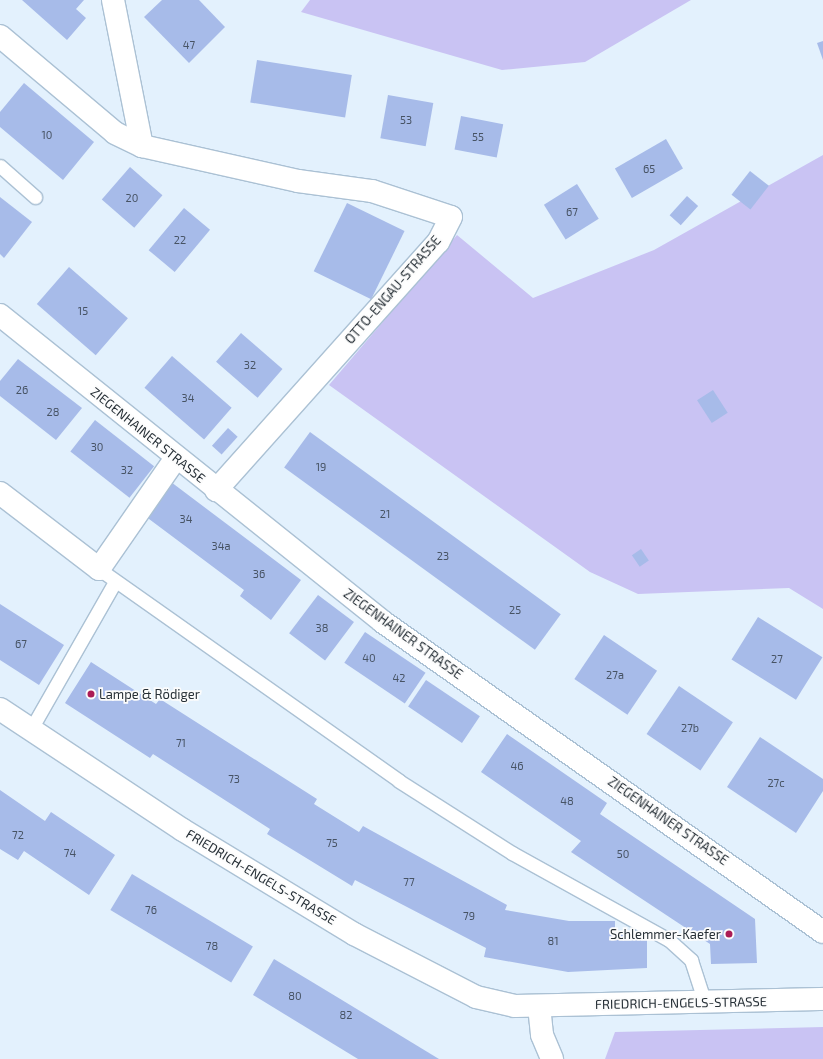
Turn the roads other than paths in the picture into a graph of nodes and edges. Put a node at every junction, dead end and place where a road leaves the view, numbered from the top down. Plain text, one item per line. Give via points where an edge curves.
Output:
1 (113, 0) edge
2 (0, 36) edge
3 (142, 146) junction
4 (0, 166) edge
5 (36, 197) dead end
6 (0, 315) edge
7 (176, 458) junction
8 (216, 490) junction
9 (0, 493) edge
10 (107, 575) junction
11 (0, 709) edge
12 (31, 729) junction
13 (823, 932) edge
14 (823, 999) edge
15 (705, 1003) junction
16 (539, 1006) junction
17 (552, 1059) edge

1 - 3 street
2 - 3 street, OTTO-ENGAU-STRASSE via 115,133
3 - 8 street, OTTO-ENGAU-STRASSE via 298,181 372,191 451,217 438,242
4 - 5 lane
6 - 7 street, ZIEGENHAINER STRASSE
7 - 8 street, ZIEGENHAINER STRASSE
7 - 10 street
8 - 13 street, ZIEGENHAINER STRASSE via 383,622
9 - 10 street
10 - 12 lane
10 - 15 lane via 399,781 512,853 669,940 691,960
11 - 12 street, FRIEDRICH-ENGELS-STRASSE
12 - 16 street, FRIEDRICH-ENGELS-STRASSE via 183,830 354,934 476,997 515,1006
14 - 15 street, FRIEDRICH-ENGELS-STRASSE
15 - 16 street, FRIEDRICH-ENGELS-STRASSE
16 - 17 street via 542,1035

